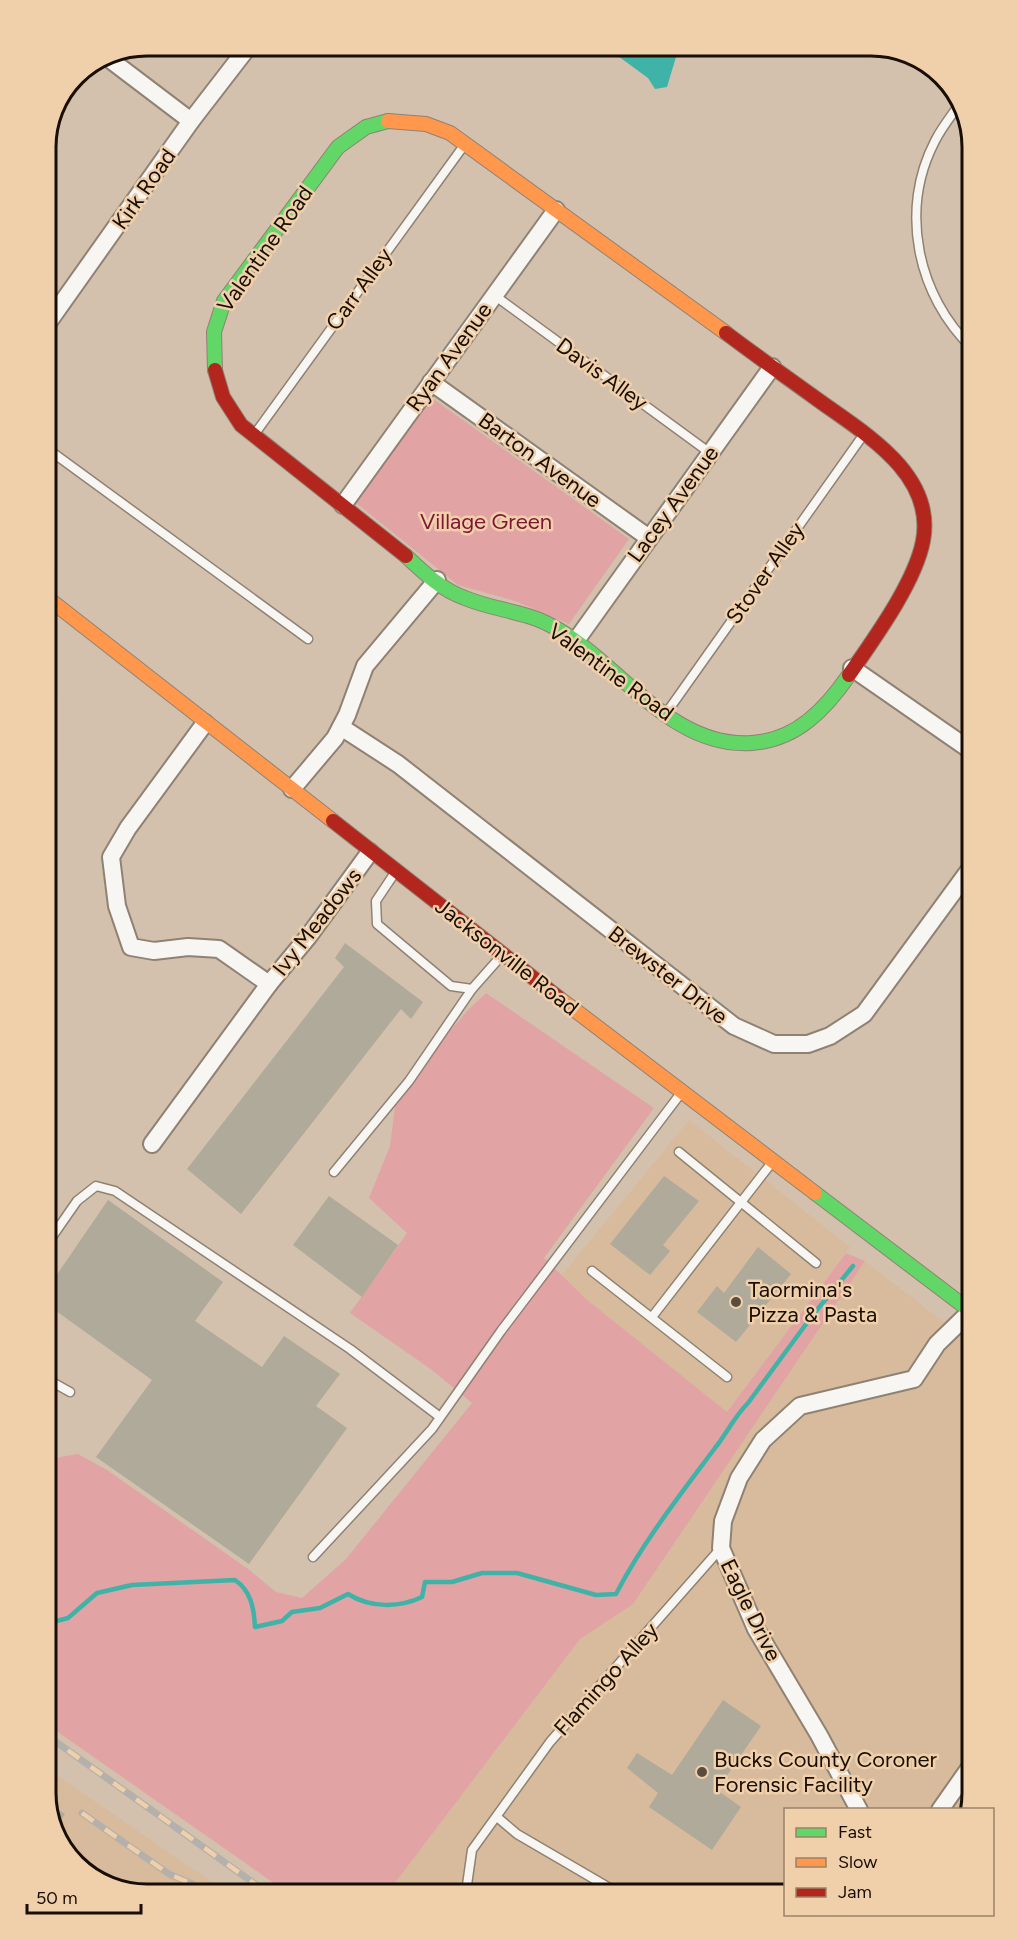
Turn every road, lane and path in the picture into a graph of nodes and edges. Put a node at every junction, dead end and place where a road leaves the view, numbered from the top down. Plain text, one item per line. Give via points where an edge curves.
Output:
1 (241, 56) edge
2 (113, 62) edge
3 (955, 110) edge
4 (191, 121) junction
5 (465, 144) junction
6 (556, 210) junction
7 (494, 295) junction
8 (56, 311) edge
9 (962, 336) edge
10 (772, 367) junction
11 (431, 382) junction
12 (864, 434) junction
13 (254, 435) junction
14 (710, 453) junction
15 (56, 455) edge
16 (343, 505) junction
17 (649, 538) junction
18 (437, 580) junction
19 (56, 605) edge
20 (308, 639) dead end
21 (575, 642) junction
22 (852, 668) junction
23 (667, 712) junction
24 (205, 723) junction
25 (341, 727) junction
26 (962, 740) edge
27 (292, 789) junction
28 (370, 852) junction
29 (396, 871) junction
30 (962, 880) edge
31 (503, 954) junction
32 (269, 984) junction
33 (472, 989) junction
34 (682, 1092) junction
35 (152, 1144) dead end
36 (679, 1152) dead end
37 (773, 1161) junction
38 (334, 1172) dead end
39 (742, 1201) junction
40 (56, 1231) edge
41 (816, 1263) dead end
42 (592, 1271) dead end
43 (962, 1302) edge
44 (651, 1317) junction
45 (962, 1319) edge
46 (727, 1377) dead end
47 (56, 1384) edge
48 (70, 1392) dead end
49 (440, 1417) junction
50 (722, 1548) junction
51 (313, 1557) dead end
52 (962, 1778) edge
53 (858, 1808) edge
54 (941, 1808) edge
55 (497, 1817) junction
56 (467, 1884) edge
57 (603, 1884) edge

1 - 4 street, Kirk Road
2 - 4 street
3 - 9 lane via 929,155 919,189 916,225 932,292
4 - 8 street, Kirk Road
5 - 6 street, Valentine Road
5 - 13 lane, Carr Alley
5 - 13 street, Valentine Road via 437,127 400,121 375,124 347,138 230,292 214,326 216,373 231,413
6 - 7 street, Ryan Avenue
6 - 10 street, Valentine Road
7 - 11 street, Ryan Avenue
7 - 14 lane, Davis Alley
10 - 12 street, Valentine Road
10 - 14 street, Lacey Avenue
11 - 16 street, Ryan Avenue
11 - 17 street, Barton Avenue
12 - 22 street, Valentine Road via 885,448 912,480 925,532 912,577
12 - 23 lane, Stover Alley
13 - 16 street, Valentine Road
14 - 17 street, Lacey Avenue
15 - 20 lane
16 - 18 street, Valentine Road
17 - 21 street, Lacey Avenue
18 - 21 street, Valentine Road via 453,593 553,626
18 - 25 street via 365,666
19 - 24 street, Jacksonville Road
21 - 23 street, Valentine Road
22 - 23 street, Valentine Road via 806,725 769,742 742,745 714,741
22 - 26 street
24 - 27 street, Jacksonville Road
24 - 32 street, Ivy Meadows via 111,857 117,906 131,947 154,951 219,949
25 - 27 street
25 - 30 street, Brewster Drive via 398,764 734,1026 774,1044 808,1044 864,1014
27 - 28 street, Jacksonville Road
28 - 29 street, Jacksonville Road
28 - 32 street, Ivy Meadows
29 - 31 street, Jacksonville Road
29 - 33 lane via 376,901 377,924 451,986
31 - 33 lane
31 - 34 street, Jacksonville Road
32 - 35 street
33 - 38 lane via 409,1081
34 - 37 street, Jacksonville Road
34 - 49 lane
36 - 39 lane
37 - 39 lane
37 - 43 street, Jacksonville Road
39 - 41 lane
39 - 44 lane
40 - 49 lane via 77,1201 96,1186 115,1191 350,1349
42 - 44 lane
44 - 46 lane
45 - 50 street, Eagle Drive via 937,1344 914,1379 801,1406 763,1440 739,1478 723,1521
47 - 48 lane
49 - 51 lane
50 - 53 street, Eagle Drive via 756,1629
50 - 55 lane, Flamingo Alley via 550,1742
52 - 54 street
55 - 56 lane, Flamingo Alley via 472,1850
55 - 57 lane via 517,1834

